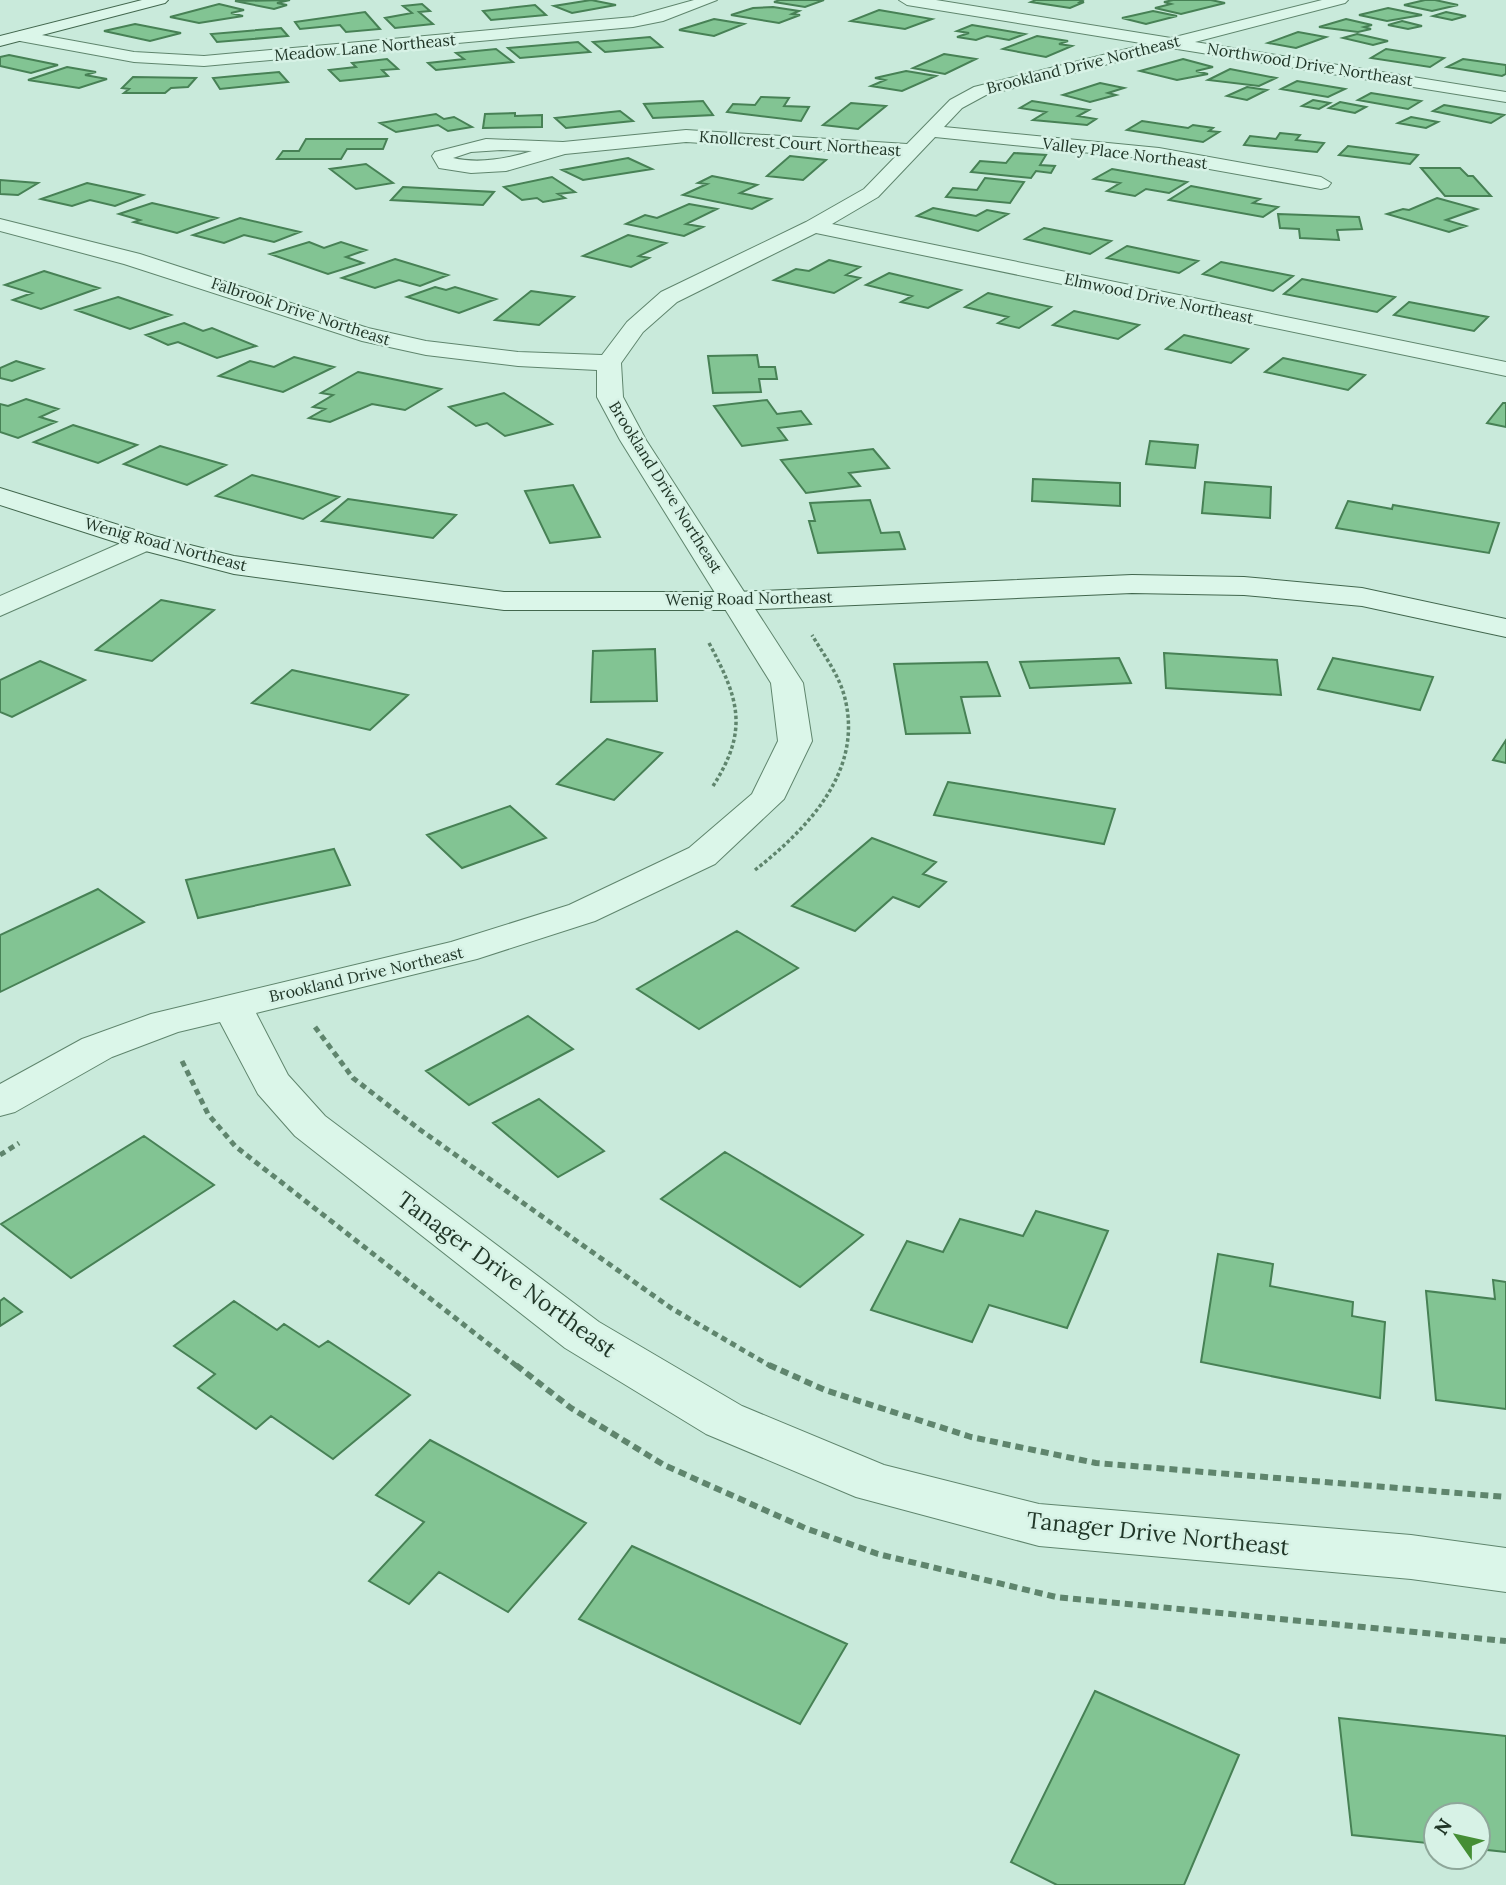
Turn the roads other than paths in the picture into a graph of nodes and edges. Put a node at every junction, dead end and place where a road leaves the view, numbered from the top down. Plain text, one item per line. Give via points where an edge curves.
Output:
1 (160, 0) edge
2 (709, 0) edge
3 (907, 0) edge
4 (1340, 0) edge
5 (20, 36) junction
6 (0, 41) edge
7 (1170, 41) junction
8 (1506, 97) edge
9 (920, 141) junction
10 (563, 148) junction
11 (1321, 183) dead end
12 (0, 225) edge
13 (813, 226) junction
14 (609, 363) junction
15 (1506, 369) edge
16 (0, 496) edge
17 (144, 542) junction
18 (736, 601) junction
19 (0, 607) edge
20 (1506, 628) edge
21 (233, 1006) junction
22 (0, 1102) edge
23 (1506, 1570) edge

1 - 5 street
2 - 5 street, Meadow Lane Northeast via 633,22 204,61 128,59
3 - 7 street, Northwood Drive Northeast
4 - 7 street, Brookland Drive Northeast
5 - 6 street
7 - 8 street, Northwood Drive Northeast
7 - 9 street, Brookland Drive Northeast via 979,91 956,104
9 - 10 street, Knollcrest Court Northeast via 686,136
9 - 11 street, Valley Place Northeast via 1158,154
9 - 13 street, Brookland Drive Northeast via 871,193
10 - 10 street, Knollcrest Court Northeast via 506,164 471,167 446,164 442,156 459,147 486,145
12 - 14 street, Falbrook Drive Northeast via 132,258 362,334 426,348 518,359
13 - 14 street, Brookland Drive Northeast via 669,297 635,327
13 - 15 street, Elmwood Drive Northeast
14 - 18 street, Brookland Drive Northeast via 610,397 621,418
16 - 17 street, Wenig Road Northeast
17 - 18 street, Wenig Road Northeast via 234,565 504,600
17 - 19 street
18 - 20 street, Wenig Road Northeast via 1132,584 1244,586 1362,597
18 - 21 street, Brookland Drive Northeast via 787,683 795,741 767,799 702,856 582,913 463,951
21 - 22 street, Brookland Drive Northeast via 165,1023 97,1048
21 - 23 street, Tanager Drive Northeast via 261,1070 281,1099 310,1126 582,1335 724,1420 874,1483 1039,1525 1411,1557

